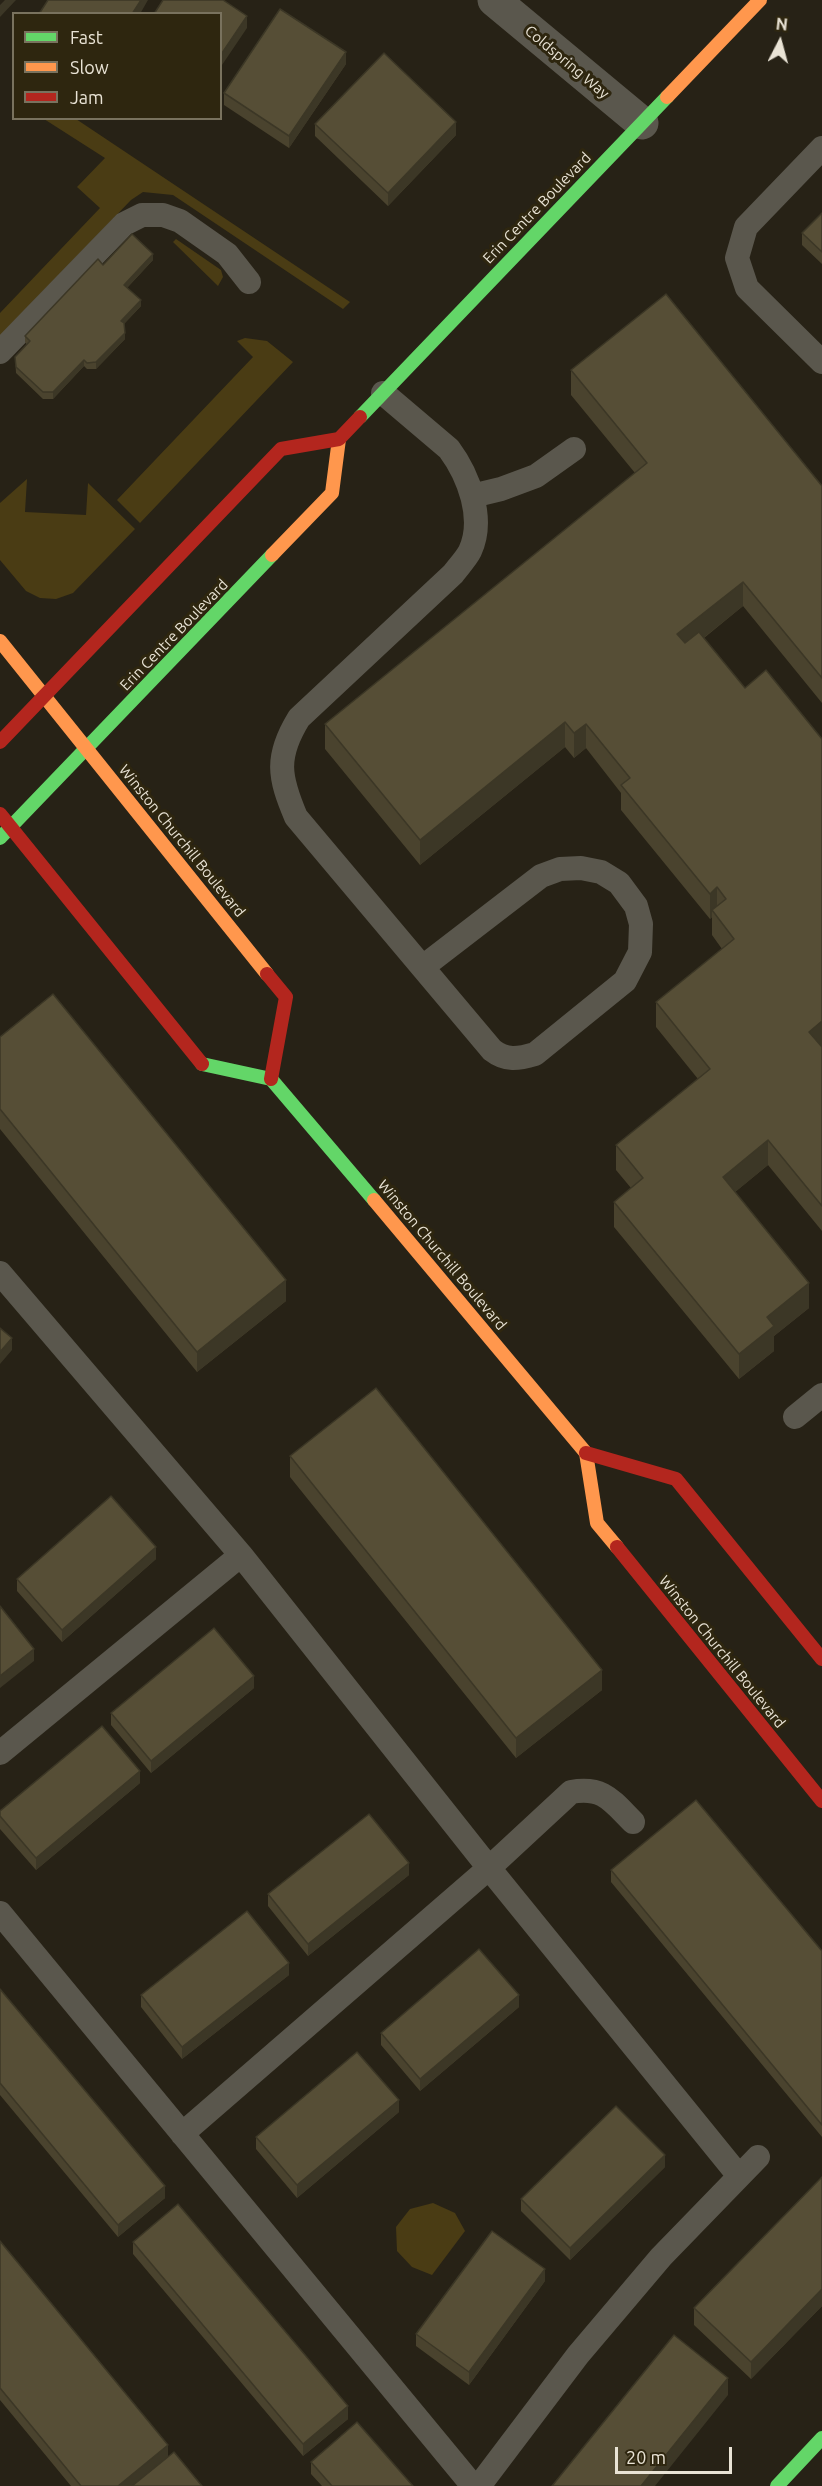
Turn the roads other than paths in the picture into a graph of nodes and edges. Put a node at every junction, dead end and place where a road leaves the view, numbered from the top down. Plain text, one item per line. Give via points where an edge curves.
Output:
1 (494, 0) edge
2 (760, 0) edge
3 (642, 123) junction
4 (822, 148) edge
5 (249, 282) dead end
6 (0, 352) edge
7 (822, 362) edge
8 (383, 393) junction
9 (339, 439) junction
10 (574, 449) dead end
11 (472, 496) junction
12 (0, 642) edge
13 (43, 695) junction
14 (0, 742) edge
15 (87, 749) junction
16 (0, 814) edge
17 (10, 827) junction
18 (0, 838) edge
19 (424, 966) junction
20 (271, 1079) junction
21 (0, 1273) edge
22 (822, 1395) edge
23 (795, 1417) dead end
24 (586, 1453) junction
25 (241, 1555) junction
26 (822, 1659) edge
27 (0, 1753) edge
28 (822, 1801) edge
29 (633, 1822) dead end
30 (489, 1868) junction
31 (0, 1913) edge
32 (182, 2134) junction
33 (758, 2157) dead end
34 (739, 2176) junction
35 (822, 2438) edge
36 (473, 2486) edge
37 (479, 2486) edge
38 (777, 2486) edge

1 - 3 street, Coldspring Way
2 - 3 main road, Erin Centre Boulevard
3 - 8 main road, Erin Centre Boulevard
4 - 7 lane via 746,227 737,258 747,288
5 - 6 lane via 227,254 180,221 163,215 142,215 124,224
8 - 9 main road, Erin Centre Boulevard
8 - 11 lane via 449,449
9 - 13 main road via 281,449
9 - 15 main road, Erin Centre Boulevard via 332,493
10 - 11 lane via 536,476
11 - 19 lane via 476,522 470,551 453,574 299,718 285,740 282,760 282,777 296,817
12 - 13 main road, Winston Churchill Boulevard
13 - 14 main road
13 - 15 main road, Winston Churchill Boulevard
15 - 17 main road, Erin Centre Boulevard
15 - 20 main road, Winston Churchill Boulevard via 286,997
16 - 17 main road
17 - 18 main road, Erin Centre Boulevard
17 - 20 main road via 203,1065
19 - 19 lane via 492,1050 502,1058 519,1059 535,1054 625,981 640,952 641,924 636,906 619,884 601,872 560,869 541,876
20 - 24 main road, Winston Churchill Boulevard
21 - 25 lane
22 - 23 lane
24 - 26 main road via 676,1479
24 - 28 main road, Winston Churchill Boulevard via 597,1524
25 - 27 lane
25 - 30 lane
29 - 30 lane via 606,1795 586,1789 571,1792
30 - 32 lane
30 - 34 lane
31 - 32 lane
32 - 36 lane
33 - 34 lane
34 - 37 lane via 661,2258 578,2355
35 - 38 main road

